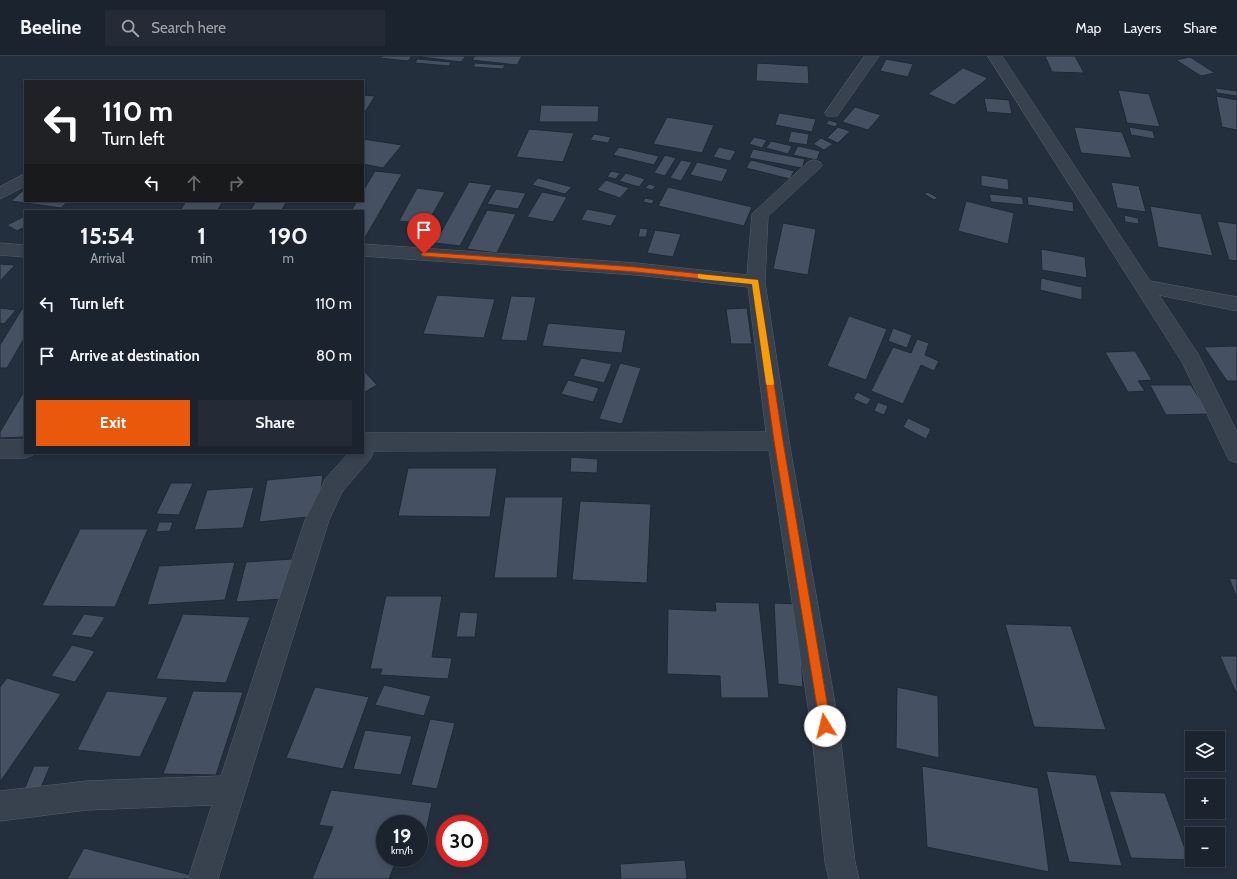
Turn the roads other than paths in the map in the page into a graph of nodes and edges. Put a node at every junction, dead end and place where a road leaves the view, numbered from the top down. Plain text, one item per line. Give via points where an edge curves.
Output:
1 (872, 56) edge
2 (995, 56) edge
3 (832, 113) dead end
4 (814, 165) dead end
5 (24, 180) edge
6 (0, 194) edge
7 (0, 249) edge
8 (364, 250) edge
9 (24, 251) edge
10 (756, 282) junction
11 (1144, 286) junction
12 (1237, 304) edge
13 (778, 441) junction
14 (365, 447) edge
15 (0, 449) edge
16 (24, 450) edge
17 (359, 454) edge
18 (1237, 454) edge
19 (232, 790) junction
20 (0, 806) edge
21 (203, 879) edge
22 (844, 879) edge

1 - 3 street
2 - 11 street
4 - 10 street via 760,214
5 - 6 street
7 - 9 street
8 - 10 street via 636,269
10 - 13 street
11 - 12 street
11 - 18 street via 1191,359
13 - 14 street
13 - 22 street via 825,726
15 - 16 street
17 - 19 street via 334,485 317,520
19 - 20 street via 99,795
19 - 21 street

